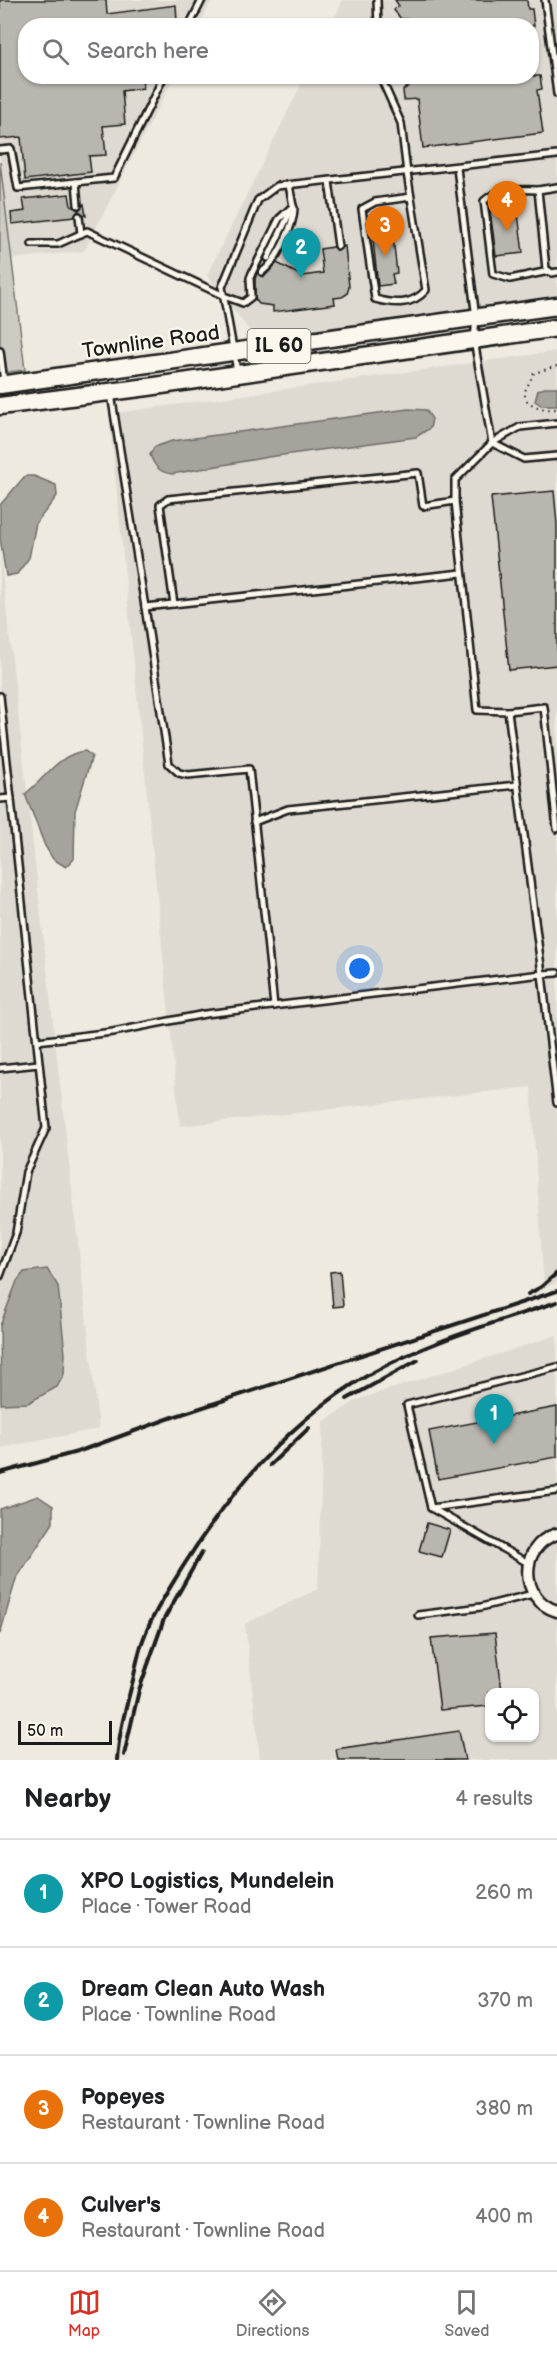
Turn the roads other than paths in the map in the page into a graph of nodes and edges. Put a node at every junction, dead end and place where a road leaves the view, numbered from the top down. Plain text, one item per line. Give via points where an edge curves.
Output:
1 (202, 0) edge
2 (377, 0) edge
3 (545, 0) edge
4 (193, 18) edge
5 (378, 18) edge
6 (160, 84) edge
7 (384, 84) edge
8 (557, 94) edge
9 (0, 150) edge
10 (557, 155) edge
11 (456, 168) junction
12 (407, 173) junction
13 (329, 181) junction
14 (76, 182) junction
15 (289, 185) junction
16 (557, 187) edge
17 (538, 190) junction
18 (411, 197) junction
19 (78, 205) dead end
20 (294, 206) junction
21 (79, 216) dead end
22 (81, 234) junction
23 (32, 244) dead end
24 (339, 246) dead end
25 (268, 258) dead end
26 (549, 271) junction
27 (262, 272) dead end
28 (557, 273) edge
29 (224, 296) junction
30 (557, 306) edge
31 (476, 318) junction
32 (557, 328) edge
33 (474, 340) junction
34 (0, 351) edge
35 (234, 353) junction
36 (237, 374) junction
37 (2, 384) edge
38 (111, 392) junction
39 (0, 406) edge
40 (557, 423) edge
41 (492, 443) junction
42 (557, 456) edge
43 (455, 501) junction
44 (462, 573) junction
45 (174, 604) junction
46 (146, 607) junction
47 (0, 696) edge
48 (508, 711) junction
49 (517, 785) junction
50 (555, 792) edge
51 (11, 798) junction
52 (0, 799) edge
53 (254, 822) junction
54 (557, 829) edge
55 (557, 973) edge
56 (542, 974) junction
57 (274, 1006) junction
58 (36, 1041) junction
59 (39, 1064) junction
60 (0, 1068) edge
61 (557, 1103) edge
62 (0, 1276) edge
63 (557, 1367) edge
64 (557, 1491) edge
65 (431, 1508) junction
66 (557, 1534) edge
67 (528, 1563) junction
68 (533, 1594) junction
69 (557, 1611) edge
70 (418, 1615) dead end

1 - 4 lane
2 - 5 lane
3 - 8 lane
6 - 14 lane via 114,178
7 - 12 lane via 402,123
9 - 14 lane via 11,149 18,188
10 - 11 lane
11 - 12 lane
11 - 31 lane
12 - 13 lane
12 - 18 lane
13 - 15 lane
13 - 24 lane
14 - 19 lane
15 - 20 lane
15 - 29 lane via 277,186 258,200 222,287
16 - 17 lane
17 - 26 lane
17 - 26 lane via 491,194 484,201 493,274 510,279
18 - 18 lane via 426,290 419,299 395,304 375,299 362,209 375,202
20 - 25 lane
20 - 27 lane via 294,220 273,261
20 - 29 lane via 279,219 252,273 251,297 243,303
21 - 22 lane
22 - 23 lane via 58,244
22 - 29 lane via 87,231
26 - 28 lane
29 - 35 lane
30 - 31 main road, Townline Road / IL 60
31 - 33 lane
31 - 35 main road, Townline Road / IL 60
32 - 33 main road, Townline Road / IL 60
33 - 36 main road, Townline Road / IL 60
33 - 41 lane
34 - 37 lane
35 - 36 lane
35 - 37 main road, Townline Road / IL 60
36 - 38 main road, Townline Road / IL 60
38 - 39 main road, Townline Road / IL 60
38 - 46 lane
40 - 41 lane via 520,427
41 - 42 lane via 524,459
41 - 43 lane via 455,480
43 - 44 lane
43 - 45 lane via 423,506 418,473 168,499 160,505
44 - 45 lane
44 - 48 lane via 477,710
45 - 46 lane
46 - 53 lane via 169,764 188,775 249,769
47 - 51 lane
48 - 49 lane
48 - 50 lane via 544,707
49 - 53 lane via 288,809
49 - 56 lane
50 - 54 lane
51 - 52 lane
51 - 58 lane
53 - 57 lane
55 - 56 lane
56 - 57 lane
56 - 61 lane
57 - 58 lane
58 - 59 lane
59 - 60 lane
59 - 62 lane via 46,1128 27,1172 16,1233
63 - 65 lane via 406,1405
64 - 65 lane
65 - 67 lane
66 - 67 street via 544,1540
67 - 68 street
68 - 69 street
68 - 70 lane via 481,1607

